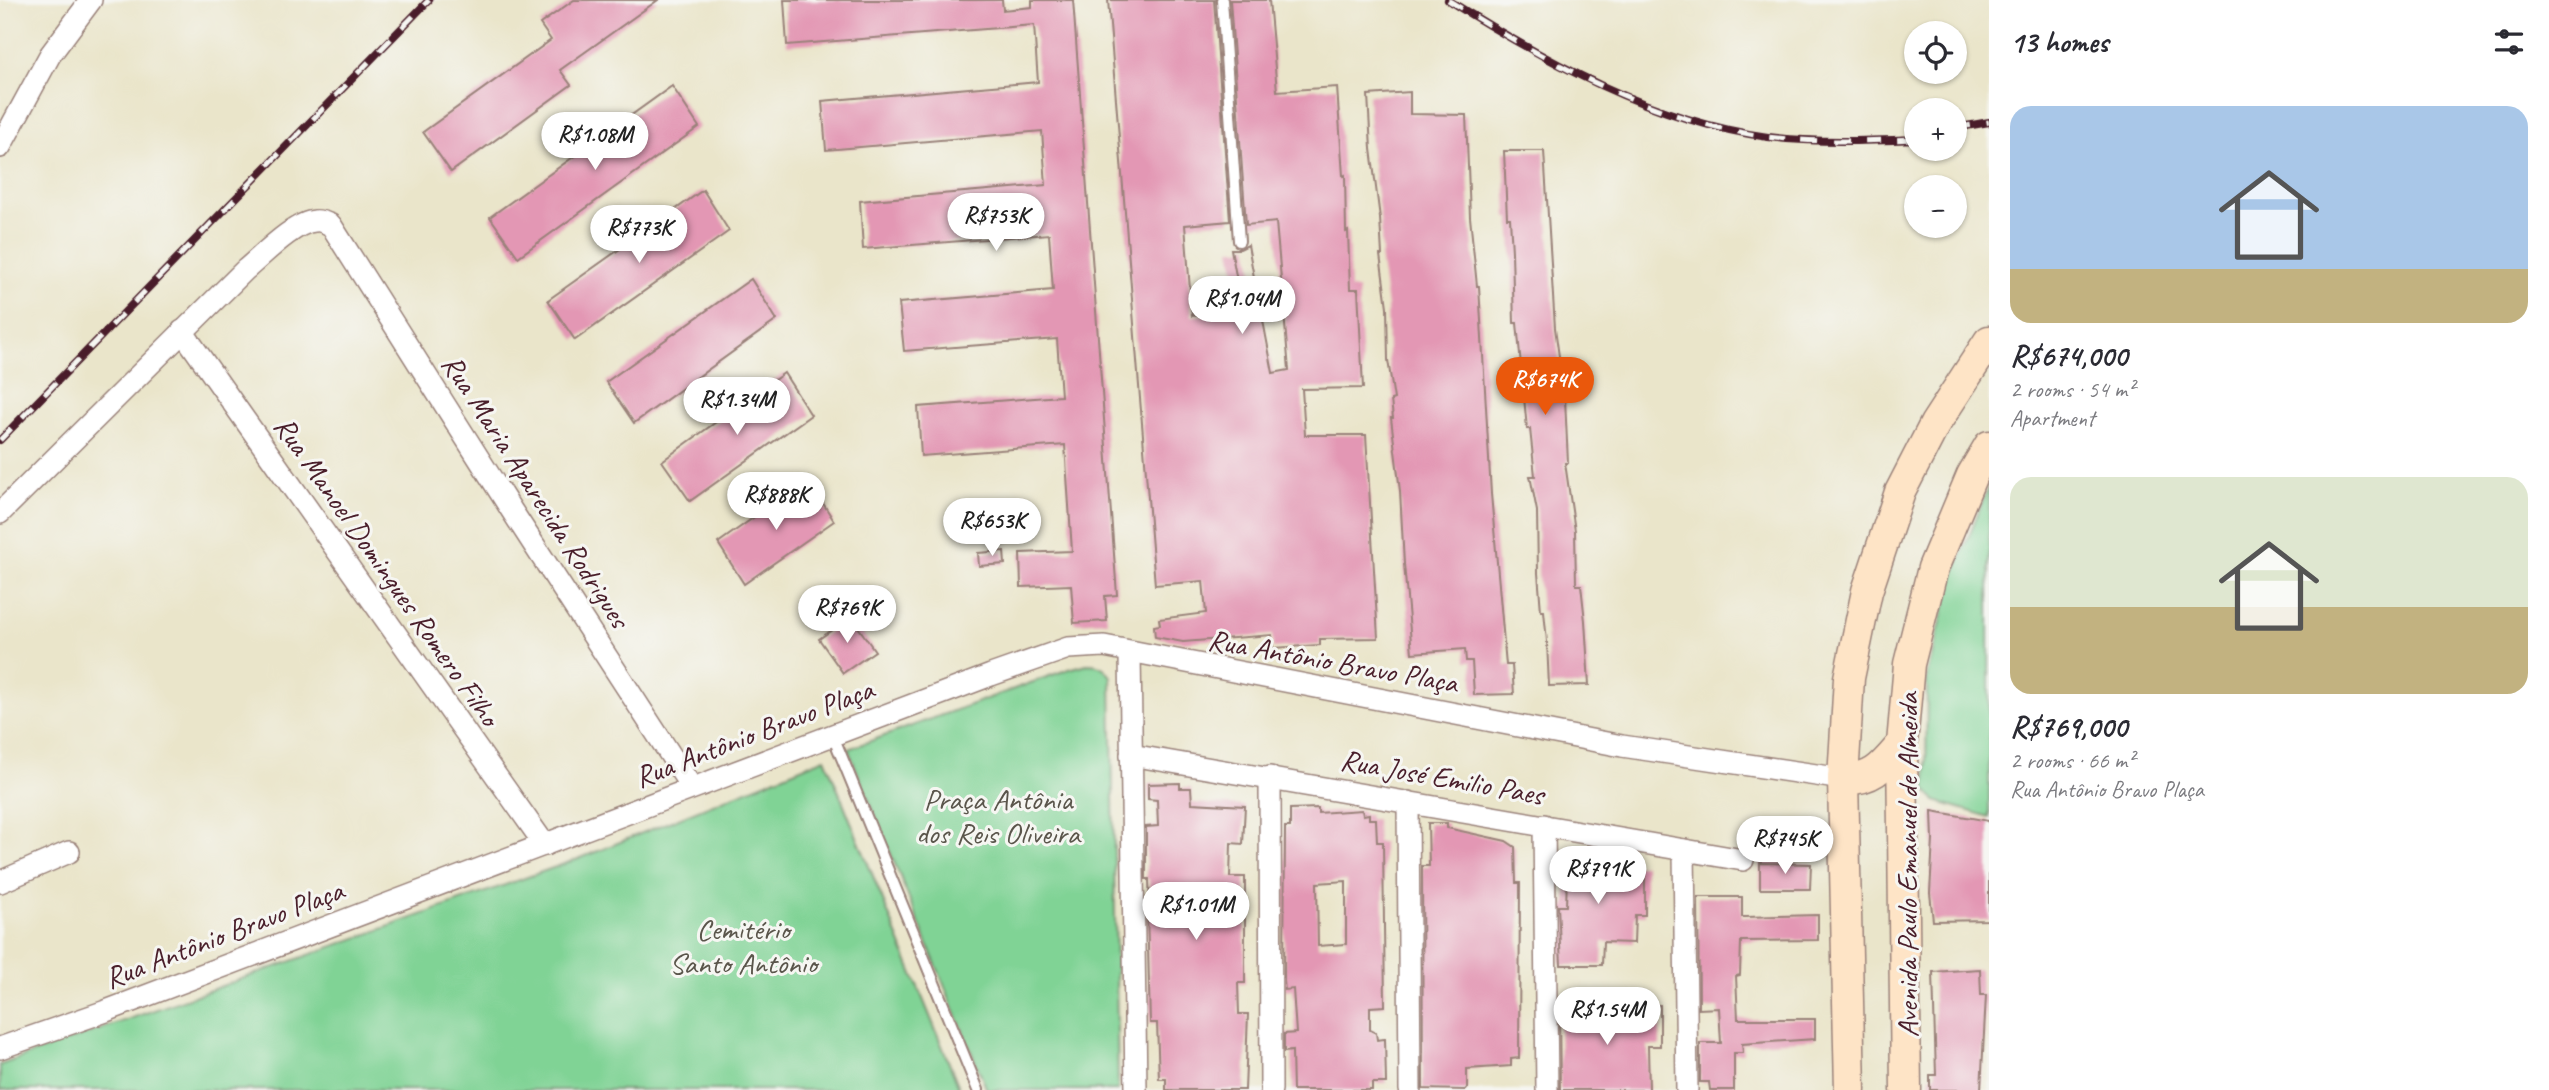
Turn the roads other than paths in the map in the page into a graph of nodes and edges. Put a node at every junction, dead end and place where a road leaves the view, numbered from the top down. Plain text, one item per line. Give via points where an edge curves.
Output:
1 (91, 0) edge
2 (1222, 0) edge
3 (3, 141) edge
4 (1240, 240) dead end
5 (182, 331) junction
6 (1989, 341) edge
7 (1989, 446) edge
8 (3, 507) edge
9 (1130, 653) junction
10 (833, 736) junction
11 (1902, 744) junction
12 (1131, 755) junction
13 (1270, 777) junction
14 (1843, 779) junction
15 (692, 788) junction
16 (1408, 802) junction
17 (1545, 825) junction
18 (545, 845) junction
19 (1684, 850) junction
20 (69, 852) dead end
21 (1743, 860) dead end
22 (0, 882) edge
23 (0, 1048) edge
24 (978, 1090) edge
25 (1136, 1090) edge
26 (1271, 1090) edge
27 (1410, 1090) edge
28 (1547, 1090) edge
29 (1687, 1090) edge
30 (1850, 1090) edge
31 (1906, 1090) edge

1 - 3 street via 50,55
2 - 4 lane
5 - 8 street
5 - 15 street, Rua Maria Aparecida Rodrigues via 287,235 316,220 331,225
5 - 18 street, Rua Manoel Domingues Romero Filho
6 - 14 main road, Avenida Paulo Emanuel de Almeida via 1935,424 1900,492 1879,554 1849,678
7 - 11 main road, Avenida Paulo Emanuel de Almeida via 1933,568 1909,664
9 - 10 street, Rua Antônio Bravo Plaça via 1104,646 1068,648
9 - 12 street
9 - 14 street, Rua Antônio Bravo Plaça via 1622,746
10 - 15 street, Rua Antônio Bravo Plaça
10 - 24 lane
11 - 14 main road via 1868,777
11 - 31 main road, Avenida Paulo Emanuel de Almeida
12 - 13 street, Rua José Emilio Paes
12 - 25 street
13 - 16 street, Rua José Emilio Paes
13 - 26 street
14 - 30 main road, Avenida Paulo Emanuel de Almeida
15 - 18 street, Rua Antônio Bravo Plaça
16 - 17 street, Rua José Emilio Paes
16 - 27 street
17 - 19 street, Rua José Emilio Paes
17 - 28 street
18 - 23 street, Rua Antônio Bravo Plaça
19 - 21 street, Rua José Emilio Paes
19 - 29 street
20 - 22 street

